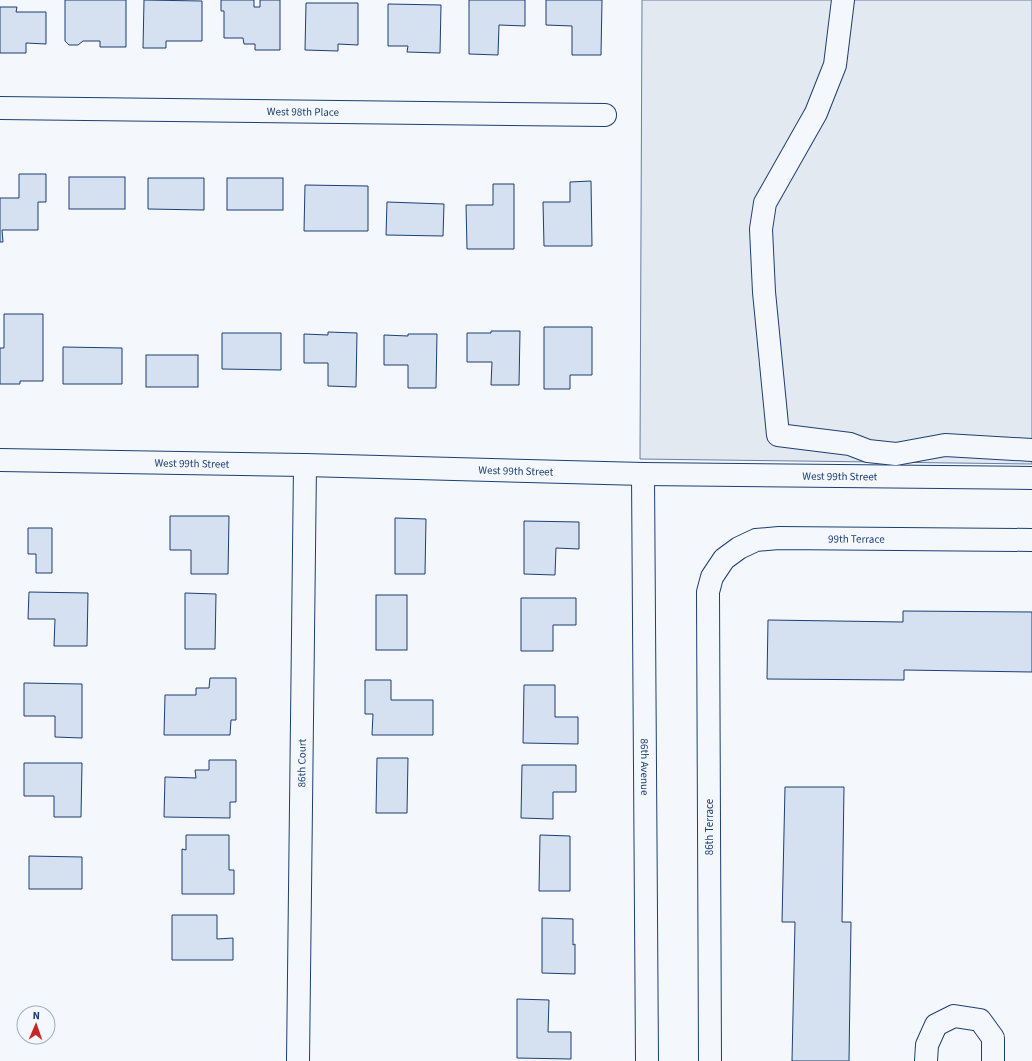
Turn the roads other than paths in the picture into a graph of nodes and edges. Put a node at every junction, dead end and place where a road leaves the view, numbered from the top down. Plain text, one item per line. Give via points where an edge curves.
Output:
1 (843, 0) edge
2 (0, 108) edge
3 (606, 115) dead end
4 (1032, 450) edge
5 (0, 460) edge
6 (305, 465) junction
7 (643, 474) junction
8 (1032, 478) edge
9 (1032, 540) edge
10 (708, 592) joint
11 (298, 1061) edge
12 (647, 1061) edge
13 (710, 1061) edge
14 (926, 1061) edge
15 (993, 1061) edge

1 - 4 street via 835,64 816,113 765,203 762,229 764,292 778,435 850,444 868,451 896,454 945,445
2 - 3 street, West 98th Place
5 - 6 street, West 99th Street
6 - 7 street, West 99th Street
6 - 11 street, 86th Court
7 - 8 street, West 99th Street
7 - 12 street, 86th Avenue
9 - 10 street, 99th Terrace via 756,540 738,548 724,559 712,577
10 - 13 street, 86th Terrace
14 - 15 street via 927,1045 936,1025 954,1016 980,1020 993,1038

